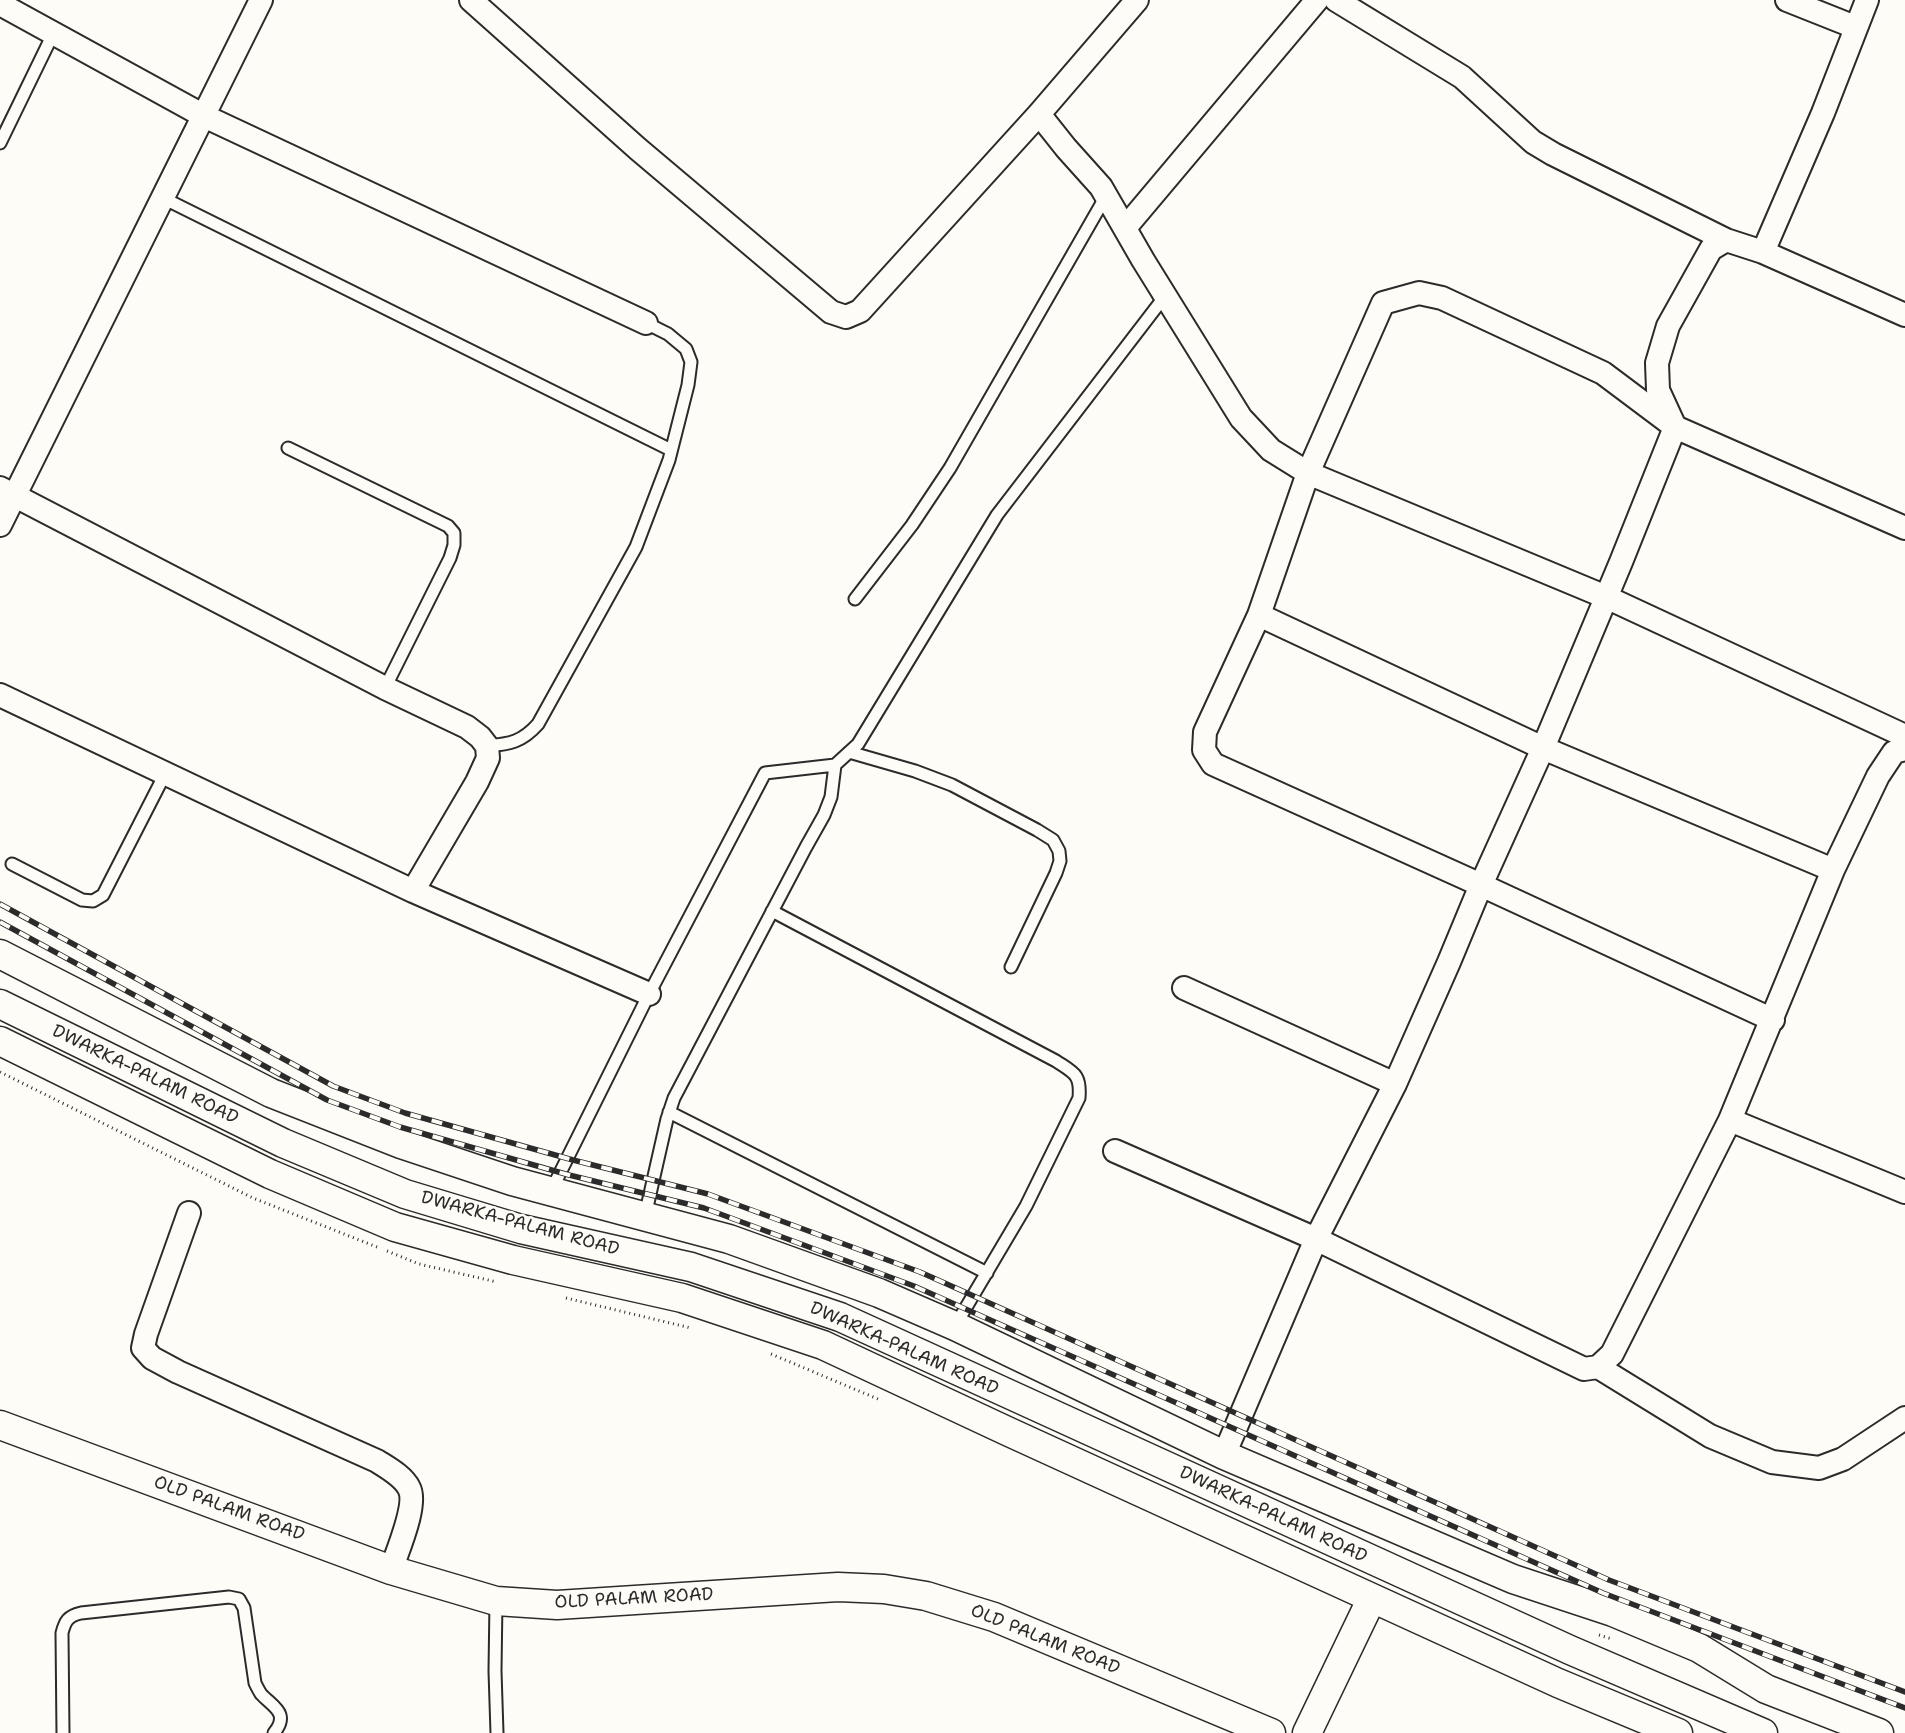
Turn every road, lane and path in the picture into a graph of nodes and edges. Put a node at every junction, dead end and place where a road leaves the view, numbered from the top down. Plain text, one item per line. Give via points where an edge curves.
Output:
1 (261, 0) edge
2 (471, 0) edge
3 (1138, 0) edge
4 (1317, 0) edge
5 (1336, 0) edge
6 (1787, 0) edge
7 (1867, 0) edge
8 (0, 4) edge
9 (1855, 28) junction
10 (54, 32) junction
11 (1039, 114) junction
12 (204, 116) junction
13 (0, 143) edge
14 (1106, 196) junction
15 (163, 198) junction
16 (1125, 228) junction
17 (1726, 240) junction
18 (1763, 252) junction
19 (1165, 296) junction
20 (1905, 315) edge
21 (646, 323) joint
22 (1675, 427) junction
23 (288, 448) dead end
24 (671, 450) junction
25 (1308, 473) junction
26 (7, 492) edge
27 (0, 525) edge
28 (1905, 528) edge
29 (1606, 597) junction
30 (855, 599) dead end
31 (1259, 614) junction
32 (385, 688) junction
33 (0, 695) edge
34 (1905, 736) edge
35 (487, 746) junction
36 (1543, 748) junction
37 (1905, 749) edge
38 (850, 752) junction
39 (835, 766) junction
40 (166, 774) junction
41 (12, 864) dead end
42 (1833, 870) junction
43 (1481, 885) junction
44 (413, 891) junction
45 (772, 911) junction
46 (0, 954) edge
47 (1011, 967) dead end
48 (1184, 988) dead end
49 (649, 994) junction
50 (0, 1004) edge
51 (1773, 1020) junction
52 (0, 1041) edge
53 (0, 1072) edge
54 (1395, 1084) junction
55 (670, 1112) junction
56 (1730, 1120) junction
57 (1116, 1151) dead end
58 (551, 1192) junction
59 (1905, 1192) edge
60 (189, 1213) dead end
61 (645, 1216) junction
62 (1316, 1239) junction
63 (987, 1273) junction
64 (506, 1284) dead end
65 (564, 1298) dead end
66 (955, 1326) junction
67 (699, 1330) dead end
68 (764, 1352) dead end
69 (1598, 1367) junction
70 (883, 1401) dead end
71 (1905, 1418) edge
72 (0, 1425) edge
73 (1224, 1455) junction
74 (391, 1570) junction
75 (1372, 1598) junction
76 (496, 1600) junction
77 (63, 1733) edge
78 (274, 1733) edge
79 (498, 1733) edge
80 (1271, 1733) edge
81 (1307, 1733) edge
82 (1678, 1733) edge
83 (1763, 1733) edge
84 (1879, 1733) edge

1 - 12 street
2 - 11 street via 638,149 831,312 846,316 860,310
3 - 11 street
4 - 16 street
5 - 17 street via 1462,77 1532,142
6 - 9 street
7 - 9 street
8 - 10 street
9 - 18 street via 1823,113
10 - 12 street
10 - 13 lane
11 - 14 street
12 - 15 street
12 - 21 street
14 - 16 street
14 - 30 lane via 950,468 912,525
15 - 24 lane
15 - 26 street
16 - 19 street
17 - 18 street
17 - 22 street via 1711,249 1668,326 1656,363 1658,390
18 - 20 street
19 - 25 street via 1241,418 1271,450
19 - 38 lane via 997,515 858,744
21 - 24 lane via 668,334 686,349 691,362
22 - 25 street via 1603,373 1442,298 1419,293 1383,303
22 - 28 street
22 - 29 street
23 - 32 lane via 448,526 454,533 450,558
24 - 35 lane via 636,547 538,724 528,735 510,744
25 - 29 street
25 - 31 street
26 - 27 street
26 - 32 street
29 - 34 street
29 - 36 street
31 - 36 street
31 - 43 street via 1205,732 1204,750 1213,764
32 - 35 street via 467,727
33 - 40 street
35 - 44 street via 488,758 477,782
36 - 42 street
36 - 43 street
37 - 42 street via 1894,752 1878,776
38 - 39 lane
38 - 47 lane via 952,785 1053,840 1060,861
39 - 45 lane via 831,798 824,815
39 - 49 lane via 765,774
40 - 41 lane via 103,895 93,901 82,900
40 - 44 street
42 - 51 street
43 - 51 street
43 - 54 street
44 - 49 street
45 - 55 lane via 686,1074
45 - 63 lane via 1076,1074 1080,1085 1079,1098 1026,1206
46 - 58 main road via 271,1093 401,1144
48 - 54 street
49 - 58 lane
50 - 83 main road, DWARKA-PALAM ROAD via 283,1143 405,1194 521,1228 691,1267 840,1317 1561,1646
51 - 56 street
52 - 75 main road, DWARKA-PALAM ROAD via 270,1174 395,1227 513,1260 682,1298 823,1345
53 - 64 path via 253,1198 419,1264
54 - 62 street
55 - 61 lane
55 - 63 lane
56 - 59 street
56 - 69 street via 1612,1354
57 - 62 street
58 - 61 main road
60 - 74 street via 143,1348 152,1358 178,1372 377,1461 397,1474 410,1489 411,1511
61 - 66 main road via 729,1239 879,1293
62 - 69 street via 1584,1369
62 - 73 street
63 - 66 lane
65 - 67 path
66 - 73 main road
68 - 70 path
69 - 71 street via 1710,1436 1772,1462 1818,1468 1843,1459
72 - 74 main road, OLD PALAM ROAD
73 - 84 main road via 1512,1579 1613,1612 1699,1648 1766,1689
74 - 76 main road, OLD PALAM ROAD
75 - 81 main road
75 - 82 main road, DWARKA-PALAM ROAD via 1558,1683
76 - 79 lane
76 - 80 main road, OLD PALAM ROAD via 557,1605 838,1587 926,1596 994,1617
77 - 78 lane via 62,1633 64,1623 71,1616 229,1597 239,1599 244,1608 256,1683 261,1694 278,1708 280,1717

